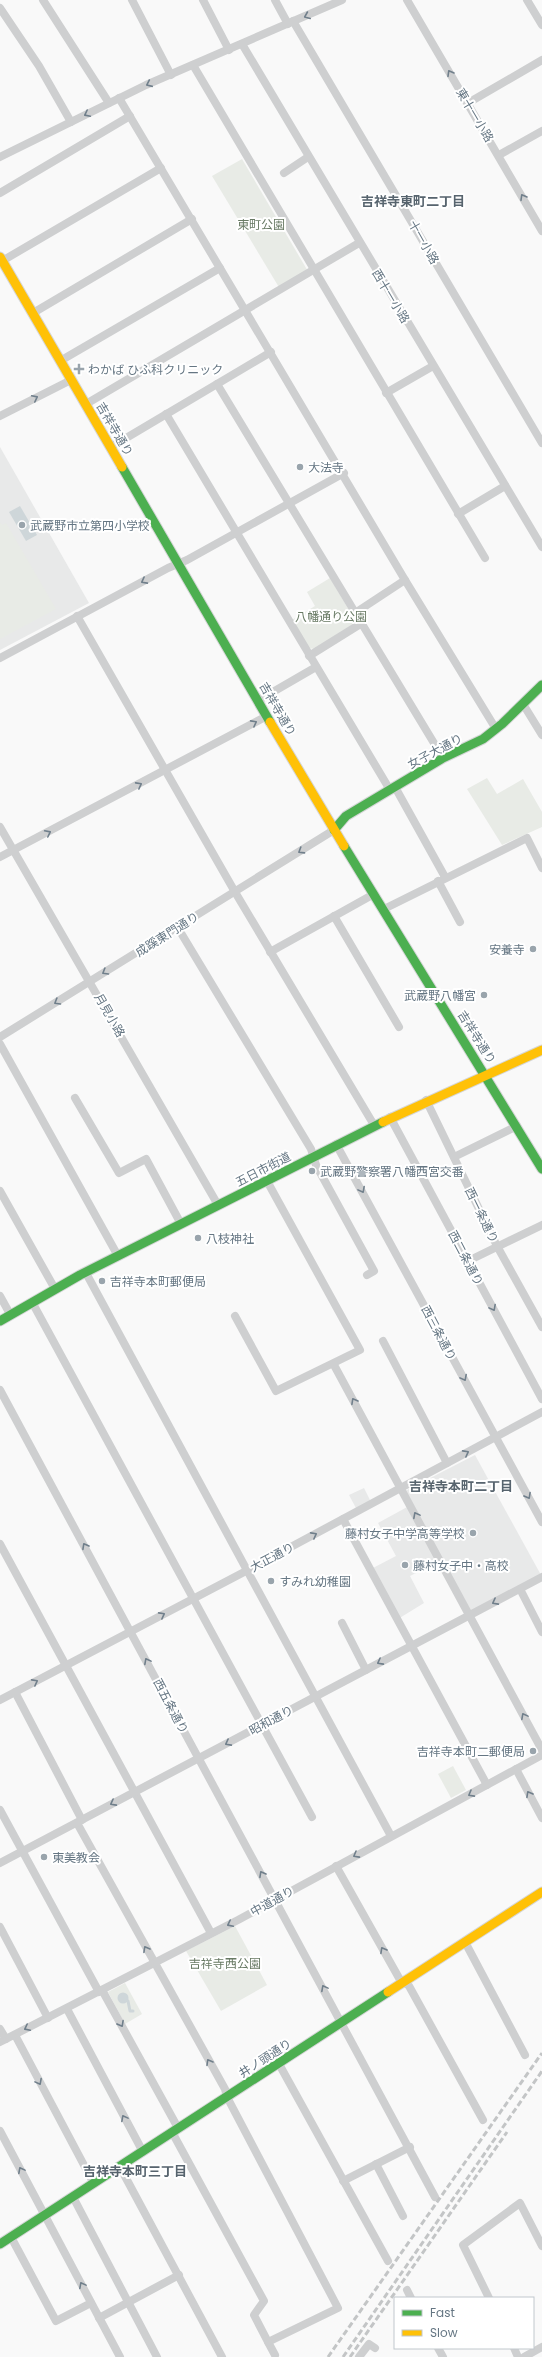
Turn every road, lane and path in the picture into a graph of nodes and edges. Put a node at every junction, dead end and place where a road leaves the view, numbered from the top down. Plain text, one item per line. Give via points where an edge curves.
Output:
1 (43, 0) edge
2 (132, 0) edge
3 (203, 0) edge
4 (275, 0) edge
5 (342, 0) edge
6 (407, 0) edge
7 (527, 0) edge
8 (0, 8) edge
9 (291, 23) junction
10 (542, 25) edge
11 (242, 44) junction
12 (229, 50) junction
13 (542, 60) edge
14 (193, 65) junction
15 (171, 75) junction
16 (119, 98) junction
17 (109, 103) junction
18 (468, 103) junction
19 (130, 116) junction
20 (71, 122) junction
21 (542, 131) edge
22 (499, 155) junction
23 (0, 157) edge
24 (308, 157) junction
25 (161, 168) junction
26 (284, 173) dead end
27 (0, 194) edge
28 (192, 219) junction
29 (542, 231) edge
30 (359, 243) junction
31 (1, 259) edge
32 (220, 268) junction
33 (313, 270) junction
34 (245, 310) junction
35 (33, 313) junction
36 (271, 352) junction
37 (60, 361) junction
38 (433, 366) junction
39 (71, 380) junction
40 (217, 384) junction
41 (386, 393) junction
42 (86, 404) junction
43 (166, 414) junction
44 (0, 416) edge
45 (542, 443) edge
46 (111, 447) junction
47 (344, 473) junction
48 (505, 486) junction
49 (289, 504) junction
50 (458, 514) junction
51 (236, 533) junction
52 (542, 548) edge
53 (485, 558) dead end
54 (179, 564) junction
55 (405, 580) junction
56 (356, 613) junction
57 (76, 616) junction
58 (362, 623) junction
59 (309, 656) junction
60 (0, 658) edge
61 (316, 667) junction
62 (542, 685) edge
63 (258, 700) junction
64 (523, 704) junction
65 (267, 716) junction
66 (496, 729) junction
67 (542, 735) edge
68 (443, 758) junction
69 (165, 771) junction
70 (393, 789) junction
71 (0, 827) edge
72 (334, 830) junction
73 (13, 850) junction
74 (0, 857) edge
75 (542, 868) edge
76 (442, 879) junction
77 (235, 892) junction
78 (374, 894) junction
79 (384, 909) junction
80 (334, 916) junction
81 (460, 922) dead end
82 (178, 928) junction
83 (270, 952) junction
84 (90, 981) junction
85 (399, 1027) dead end
86 (0, 1036) edge
87 (0, 1044) edge
88 (542, 1050) edge
89 (485, 1073) junction
90 (75, 1098) dead end
91 (426, 1100) junction
92 (390, 1117) junction
93 (374, 1125) junction
94 (517, 1126) junction
95 (336, 1144) junction
96 (313, 1156) junction
97 (454, 1157) junction
98 (542, 1169) edge
99 (267, 1181) junction
100 (0, 1191) edge
101 (218, 1205) junction
102 (181, 1224) junction
103 (542, 1225) edge
104 (498, 1246) junction
105 (118, 1256) junction
106 (468, 1261) junction
107 (86, 1273) junction
108 (367, 1275) dead end
109 (55, 1289) junction
110 (0, 1296) edge
111 (32, 1302) junction
112 (10, 1314) junction
113 (235, 1316) dead end
114 (0, 1321) edge
115 (542, 1327) edge
116 (383, 1341) dead end
117 (334, 1365) junction
118 (0, 1390) edge
119 (542, 1399) edge
120 (542, 1412) edge
121 (496, 1437) junction
122 (447, 1463) junction
123 (401, 1488) junction
124 (343, 1519) junction
125 (542, 1522) edge
126 (0, 1544) edge
127 (248, 1570) junction
128 (542, 1577) edge
129 (520, 1589) junction
130 (194, 1598) junction
131 (470, 1615) junction
132 (342, 1624) dead end
133 (131, 1631) junction
134 (542, 1632) edge
135 (411, 1646) junction
136 (66, 1665) junction
137 (366, 1670) junction
138 (15, 1692) junction
139 (316, 1696) junction
140 (0, 1700) edge
141 (261, 1726) junction
142 (542, 1750) edge
143 (542, 1755) edge
144 (198, 1758) junction
145 (516, 1770) junction
146 (486, 1785) junction
147 (136, 1792) junction
148 (0, 1810) edge
149 (312, 1817) dead end
150 (542, 1818) edge
151 (79, 1821) junction
152 (391, 1836) junction
153 (22, 1851) junction
154 (0, 1863) edge
155 (336, 1866) junction
156 (542, 1892) edge
157 (276, 1900) junction
158 (0, 1927) edge
159 (211, 1934) junction
160 (465, 1942) junction
161 (153, 1963) junction
162 (404, 1982) junction
163 (101, 1991) junction
164 (67, 2009) junction
165 (48, 2018) junction
166 (342, 2022) junction
167 (0, 2029) edge
168 (14, 2035) junction
169 (3, 2041) edge
170 (525, 2055) dead end
171 (279, 2064) junction
172 (226, 2097) junction
173 (483, 2120) dead end
174 (175, 2130) junction
175 (0, 2131) edge
176 (410, 2147) junction
177 (143, 2152) junction
178 (376, 2164) junction
179 (120, 2167) junction
180 (343, 2181) junction
181 (94, 2184) junction
182 (73, 2197) junction
183 (435, 2197) dead end
184 (45, 2215) junction
185 (403, 2216) dead end
186 (11, 2237) junction
187 (0, 2244) edge
188 (542, 2246) edge
189 (388, 2261) dead end
190 (179, 2275) junction
191 (407, 2290) dead end
192 (410, 2297) edge
193 (489, 2297) edge
194 (129, 2302) junction
195 (91, 2303) junction
196 (99, 2318) junction
197 (268, 2342) junction
198 (542, 2347) edge
199 (375, 2348) dead end
200 (275, 2355) dead end
201 (120, 2357) edge
202 (157, 2357) edge
203 (222, 2357) edge
204 (359, 2357) edge
205 (524, 2357) edge

1 - 17 street
2 - 15 street
3 - 12 street
4 - 9 street, 十一小路
5 -> 9 street
18 -> 6 street, 東十一小路
7 - 10 street
8 - 20 street
9 - 11 street
9 - 45 street, 十一小路
11 - 12 street
11 - 24 street, 西十一小路
12 - 14 street
13 - 18 street
14 - 15 street
14 - 33 street
15 -> 16 street
16 - 17 street
16 - 19 street
17 -> 20 street
18 - 22 street, 東十一小路
19 - 25 street
19 - 27 street
20 - 23 street
21 - 22 street
29 -> 22 street, 東十一小路
24 - 26 street
24 - 30 street, 西十一小路
25 - 28 street
25 - 31 street
28 - 32 street
28 - 35 street
30 - 33 street
30 - 38 street, 西十一小路
31 - 35 main road, 吉祥寺通り
32 - 34 street
32 - 37 street
33 - 34 street
33 - 41 street
34 - 36 street
34 - 42 street
35 - 37 main road, 吉祥寺通り
36 - 40 street
36 - 47 street
37 - 39 main road, 吉祥寺通り
38 - 41 street
38 - 48 street, 西十一小路
39 - 42 main road, 吉祥寺通り
44 -> 39 street
40 - 43 street
40 - 49 street
41 - 50 street
42 - 46 main road, 吉祥寺通り
43 - 46 street
43 - 51 street
46 - 54 main road, 吉祥寺通り
47 - 49 street
47 - 55 street
48 - 50 street
48 - 52 street, 西十一小路
49 - 51 street
49 - 56 street
50 - 53 street
51 - 54 street
51 - 59 street
54 -> 57 street
54 - 63 main road, 吉祥寺通り
55 - 56 street
55 - 66 street
56 - 58 street
57 - 60 street
57 - 69 street
58 - 59 street
58 - 68 street
59 - 61 street
61 - 63 street
61 - 70 street
62 - 64 main road, 女子大通り
63 - 65 main road, 吉祥寺通り
64 - 66 main road, 女子大通り
64 - 67 street
69 -> 65 street
65 - 72 main road, 吉祥寺通り
66 - 68 main road, 女子大通り via 483,739
68 - 70 main road, 女子大通り
73 -> 69 street
69 - 77 street
70 - 72 main road, 女子大通り via 346,816
70 - 76 street
71 - 73 street, 月見小路
72 -> 77 street, 成蹊東門通り
72 - 78 main road, 吉祥寺通り
73 - 74 street
73 - 84 street, 月見小路
75 - 76 street via 527,838
76 - 79 street
76 - 81 street
77 - 82 street, 成蹊東門通り
77 - 83 street
78 - 79 main road, 吉祥寺通り
78 - 80 street
79 - 89 main road, 吉祥寺通り
80 - 83 street
80 - 85 street
82 -> 84 street, 成蹊東門通り
82 - 96 street
83 - 93 street
84 -> 86 street, 成蹊東門通り
84 - 101 street, 月見小路
87 - 105 street
88 - 89 main road, 五日市街道
89 - 91 main road, 五日市街道
89 - 94 main road, 吉祥寺通り
90 - 102 street via 119,1173 146,1159
91 - 92 main road, 五日市街道
91 - 97 street, 西一条通り
92 - 93 main road, 五日市街道
92 - 106 street, 西二条通り
93 - 95 main road, 五日市街道
94 - 97 street
94 - 98 main road, 吉祥寺通り
95 - 96 main road, 五日市街道
95 -> 121 street, 西三条通り
96 - 99 main road, 五日市街道
96 - 108 street via 374,1271
97 - 104 street, 西一条通り
99 - 101 main road, 五日市街道
99 - 117 street via 360,1350
100 - 109 street
101 - 102 main road, 五日市街道
102 - 105 main road, 五日市街道
103 - 104 street
104 - 106 street
104 - 115 street, 西一条通り
105 - 107 main road, 五日市街道
106 -> 119 street, 西二条通り
107 - 109 main road, 五日市街道
107 - 127 street
109 - 111 main road, 五日市街道
110 - 112 street
111 - 112 main road, 五日市街道
111 - 130 street
112 - 114 main road, 五日市街道
113 - 117 street via 276,1391
116 - 122 street
123 -> 117 street
133 -> 118 street, 西五条通り
120 - 121 street, 大正通り
122 -> 121 street, 大正通り
121 -> 125 street, 西三条通り
122 - 123 street, 大正通り
123 - 124 street, 大正通り
131 -> 123 street
127 -> 124 street, 大正通り
124 - 135 street
126 - 136 street
127 - 130 street, 大正通り
127 - 139 street
128 - 129 street, 昭和通り
129 -> 131 street, 昭和通り
129 - 134 street
133 -> 130 street, 大正通り
130 - 141 street
131 - 135 street, 昭和通り
142 -> 131 street
132 - 137 street
133 - 136 street, 大正通り
144 -> 133 street, 西五条通り
135 -> 137 street, 昭和通り
135 - 146 street
138 -> 136 street, 大正通り
136 - 147 street
137 - 139 street, 昭和通り
138 - 140 street, 大正通り
138 - 151 street
139 - 141 street, 昭和通り
139 - 152 street
141 -> 144 street, 昭和通り
141 - 149 street
143 - 145 street, 中道通り
144 - 147 street, 昭和通り
157 -> 144 street, 西五条通り
145 - 146 street, 中道通り
150 -> 145 street
146 -> 152 street, 中道通り
147 -> 151 street, 昭和通り
147 - 159 street
148 - 153 street
151 - 153 street, 昭和通り
161 -> 151 street
152 -> 155 street, 中道通り
153 - 154 street, 昭和通り
153 - 163 street
155 - 157 street, 中道通り
162 -> 155 street via 399,1978
156 - 160 main road, 井ノ頭通り
157 -> 159 street, 中道通り
166 -> 157 street, 西五条通り
158 - 165 street
159 - 161 street, 中道通り
160 - 162 main road, 井ノ頭通り
160 - 170 street
161 - 163 street, 中道通り
172 -> 161 street via 225,2089
162 - 166 main road, 井ノ頭通り
162 - 173 street via 409,1986
163 - 164 street, 中道通り
163 -> 174 street
164 - 165 street, 中道通り
177 -> 164 street
165 -> 168 street, 中道通り
166 - 171 main road, 井ノ頭通り
166 - 176 street, 西五条通り
167 - 169 street
168 - 169 street, 中道通り
168 -> 181 street
171 - 172 main road, 井ノ頭通り
171 - 180 street
172 - 174 main road, 井ノ頭通り
172 - 197 street via 338,2308
174 - 177 main road, 井ノ頭通り
174 - 197 street via 264,2301 254,2315
184 -> 175 street
176 - 178 street
176 - 183 street, 西五条通り
177 - 179 main road, 井ノ頭通り
178 - 180 street
178 - 185 street
179 - 181 main road, 井ノ頭通り
179 - 190 street
180 - 189 street
181 - 182 main road, 井ノ頭通り
182 - 184 main road, 井ノ頭通り
182 - 194 street
184 - 186 main road, 井ノ頭通り
195 -> 184 street
186 - 187 main road, 井ノ頭通り
186 - 195 street via 56,2321
188 - 193 street via 520,2203 463,2245
190 - 194 street
190 - 203 street
191 - 192 street
194 - 196 street
194 - 202 street
195 - 196 street
196 - 201 street
197 - 200 street
198 - 205 street
199 - 204 street via 369,2344

